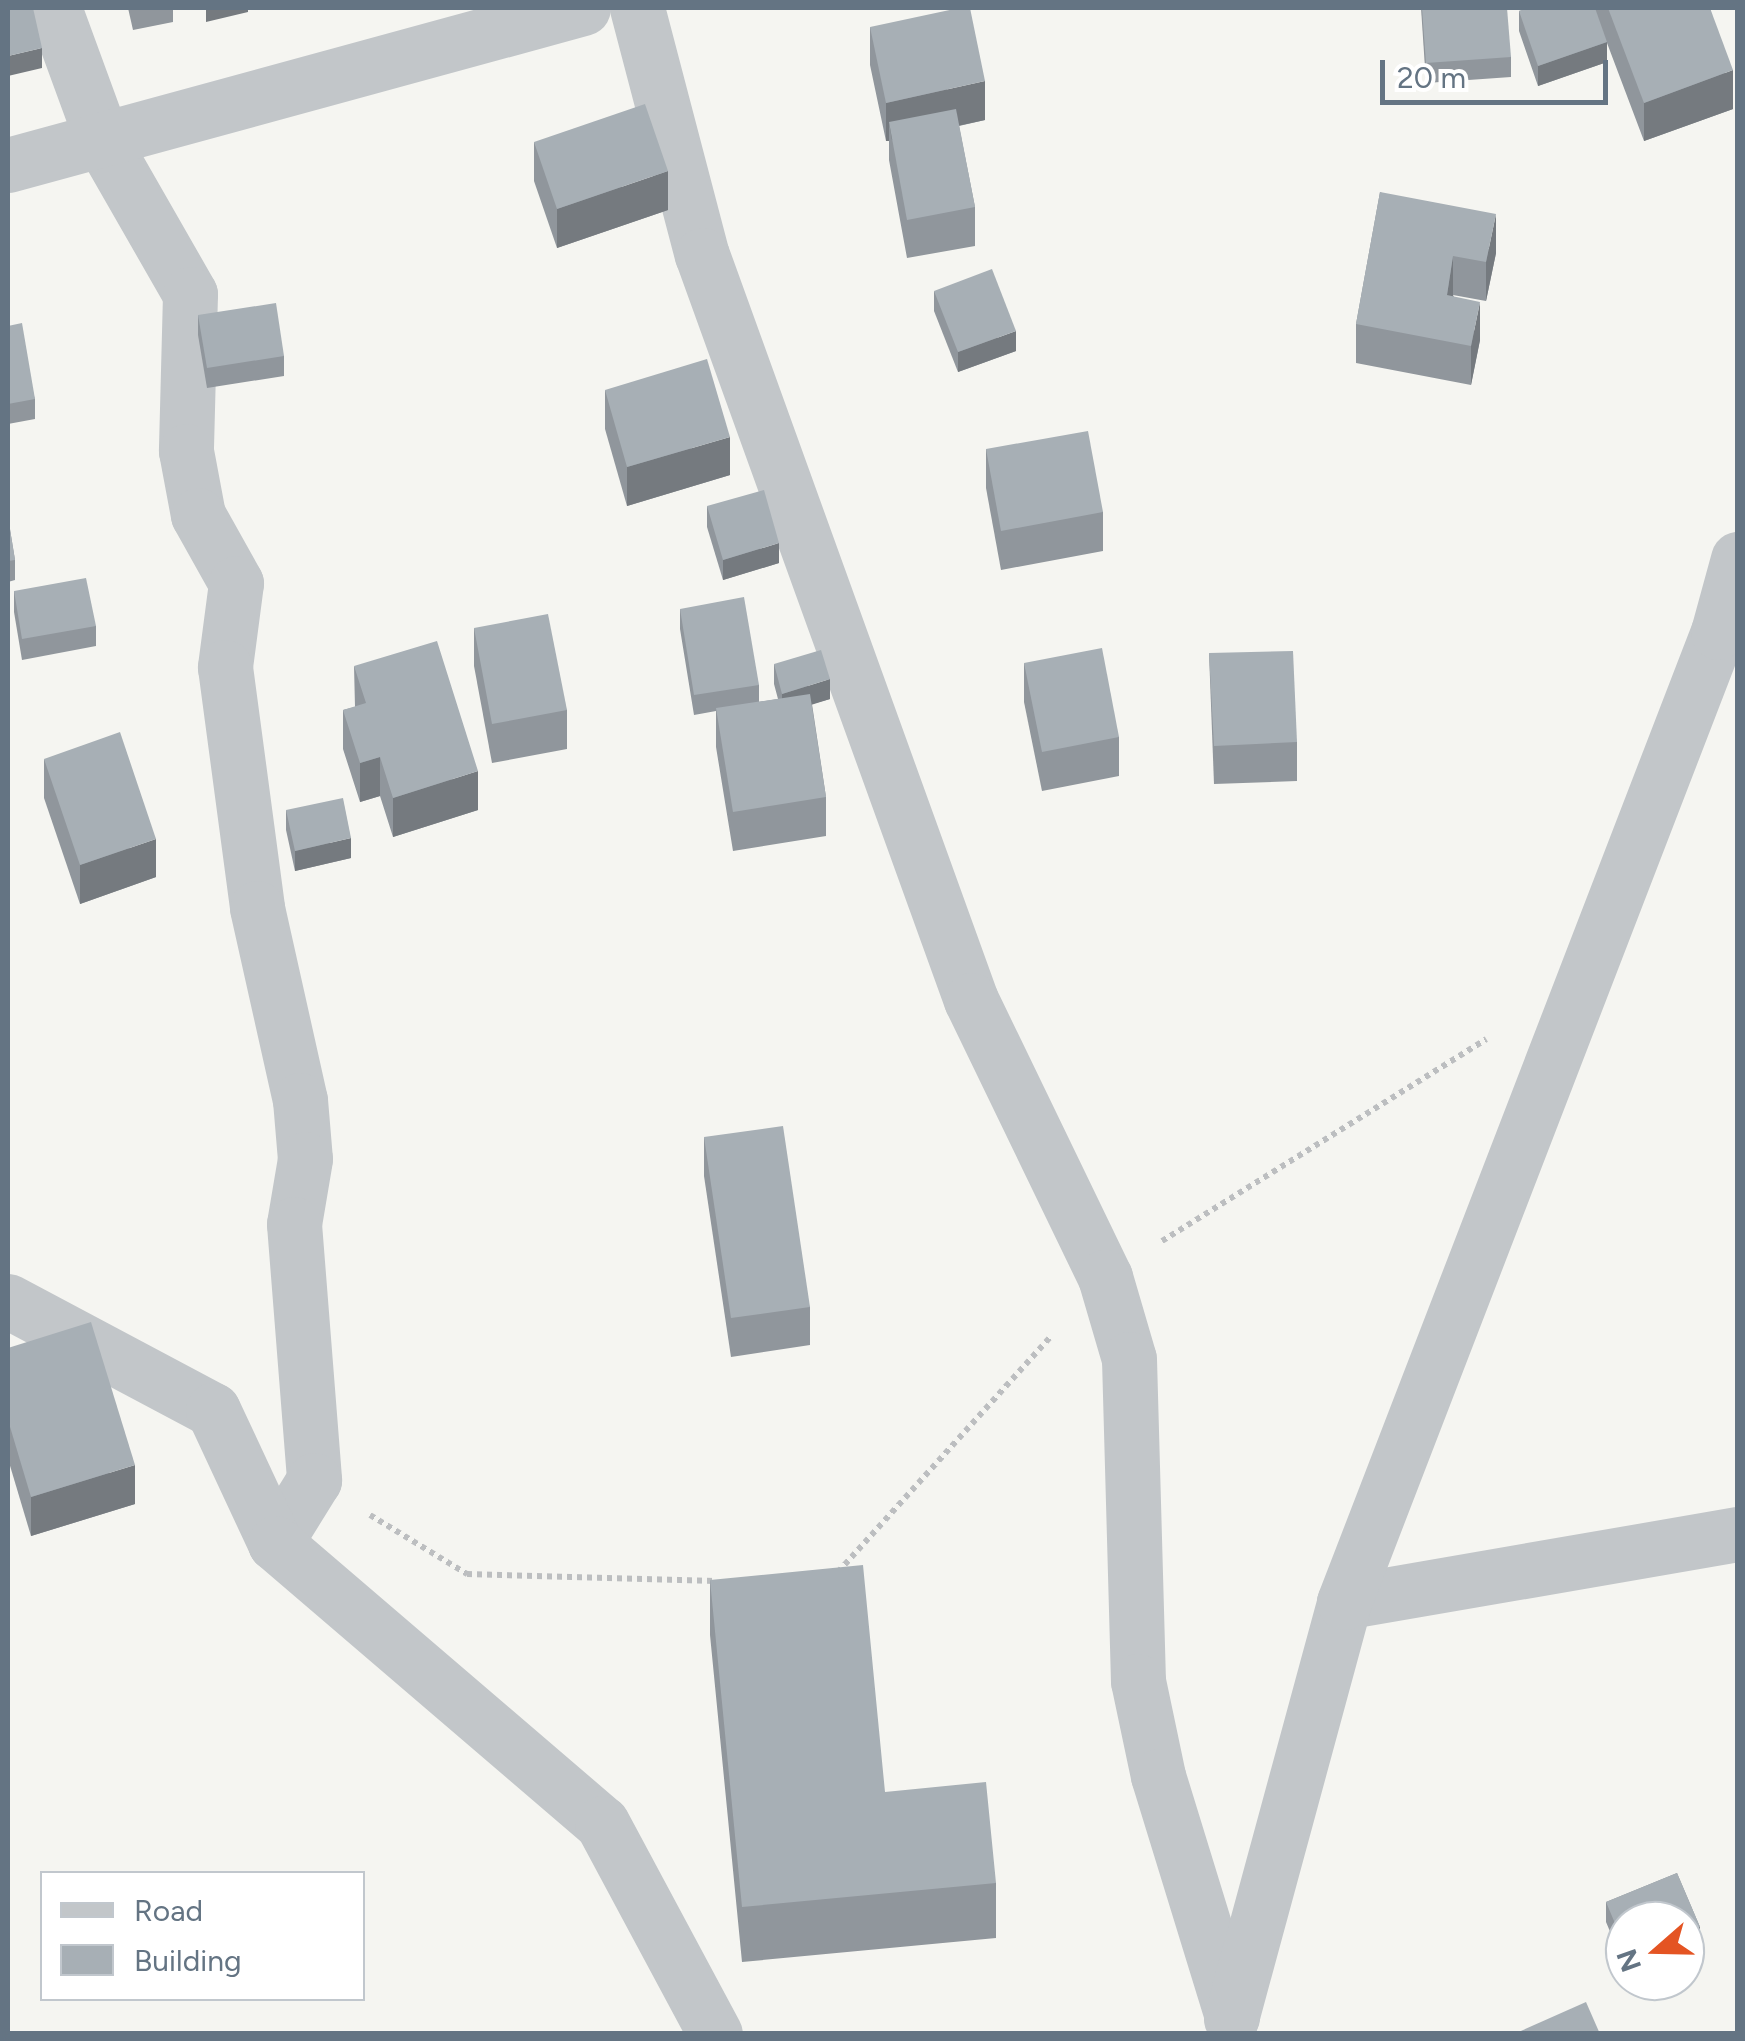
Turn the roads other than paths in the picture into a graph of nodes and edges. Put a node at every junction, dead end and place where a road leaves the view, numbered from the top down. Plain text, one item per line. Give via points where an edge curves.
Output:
1 (54, 8) edge
2 (584, 8) edge
3 (638, 8) edge
4 (103, 142) junction
5 (8, 165) edge
6 (1738, 559) edge
7 (8, 1301) edge
8 (1738, 1534) edge
9 (275, 1543) junction
10 (1344, 1602) junction
11 (1228, 2025) edge
12 (714, 2034) edge

1 - 4 street
2 - 4 street
3 - 11 street via 702,255 970,1000 1105,1277 1129,1359 1138,1681
4 - 5 street
4 - 9 street via 190,294 186,451 198,515 236,583 225,667 256,908 300,1100 305,1159 294,1224 314,1480
6 - 10 street via 1718,632
7 - 9 street via 213,1410
8 - 10 street
9 - 12 street via 602,1823
10 - 11 street

